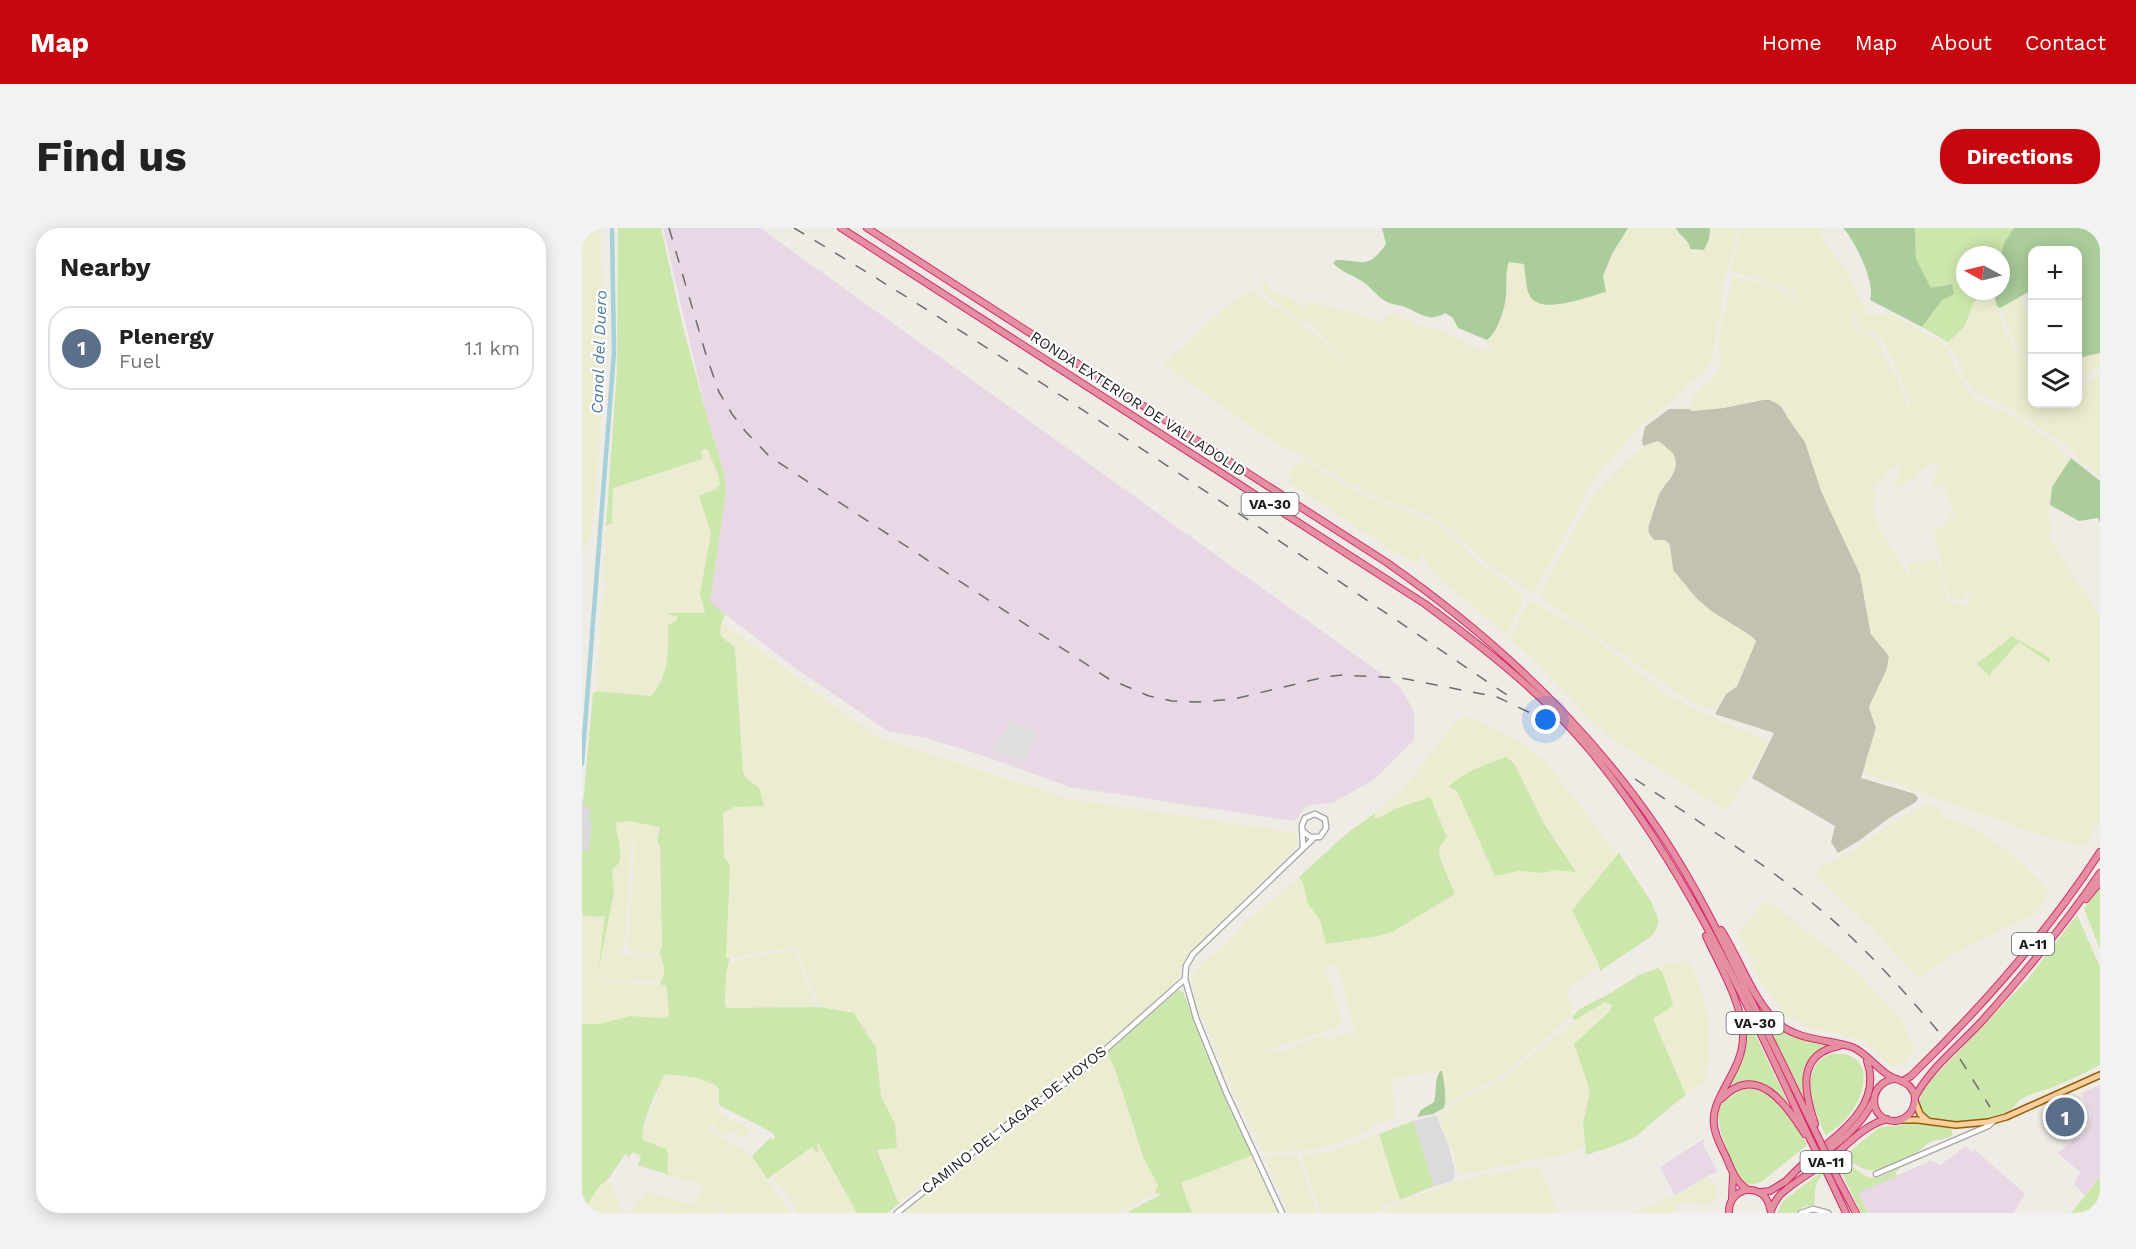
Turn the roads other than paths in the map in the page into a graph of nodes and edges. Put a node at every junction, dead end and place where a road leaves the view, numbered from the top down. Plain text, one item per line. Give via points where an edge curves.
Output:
1 (841, 228) edge
2 (867, 228) edge
3 (1304, 832) junction
4 (1314, 838) junction
5 (1303, 847) junction
6 (2100, 852) edge
7 (2100, 873) edge
8 (2100, 882) edge
9 (1696, 910) junction
10 (1713, 921) junction
11 (2055, 936) junction
12 (1185, 979) junction
13 (1843, 1045) junction
14 (1866, 1057) junction
15 (1875, 1066) junction
16 (2100, 1075) edge
17 (1894, 1079) junction
18 (1903, 1081) junction
19 (1880, 1084) junction
20 (1915, 1099) junction
21 (1874, 1101) junction
22 (1716, 1107) junction
23 (1887, 1119) junction
24 (1900, 1120) junction
25 (1995, 1120) junction
26 (1929, 1121) junction
27 (1956, 1125) junction
28 (1814, 1137) junction
29 (1957, 1138) junction
30 (1732, 1172) junction
31 (1876, 1174) dead end
32 (1834, 1179) junction
33 (1785, 1182) junction
34 (1747, 1189) junction
35 (1761, 1192) junction
36 (1732, 1198) junction
37 (1728, 1212) edge
38 (1771, 1212) edge
39 (897, 1213) edge
40 (1282, 1213) edge
41 (1801, 1213) edge
42 (1828, 1213) edge
43 (1846, 1213) edge
44 (1856, 1213) edge

1 - 9 highway, RONDA EXTERIOR DE VALLADOLID / VA-30 via 1368,566 1474,640 1588,747 1652,835
2 - 10 highway, RONDA EXTERIOR DE VALLADOLID / VA-30 via 1386,562 1472,627 1564,713 1621,778 1660,832
3 - 4 street
3 - 4 street via 1305,818 1320,815 1326,828 1320,837
3 - 5 street
4 - 5 street
5 - 12 street via 1193,954 1186,966
6 - 18 highway, A-11 via 2009,974 1959,1030
7 - 11 highway, A-11
8 - 11 highway
9 - 22 highway via 1743,1026 1739,1062
9 - 28 highway, RONDA EXTERIOR DE VALLADOLID / VA-30
10 - 13 highway via 1734,950 1759,999 1780,1025 1803,1036
10 - 28 highway, RONDA EXTERIOR DE VALLADOLID / VA-30
11 - 20 highway, A-11 via 1969,1035 1926,1077
12 - 39 street, CAMINO DEL LAGAR DE HOYOS via 1079,1073
12 - 40 street via 1207,1049
13 - 14 highway
13 - 28 highway via 1822,1052 1809,1066 1806,1076
14 - 15 highway
14 - 33 highway via 1871,1077 1858,1116
15 - 17 highway
15 - 19 highway
16 - 25 main road
17 - 18 highway
17 - 19 highway
18 - 20 highway
19 - 21 highway, VA-11
20 - 24 highway via 1911,1112
20 - 26 main road via 1920,1114
21 - 23 highway via 1877,1112
21 - 33 highway, VA-11 via 1855,1128
22 - 28 highway via 1735,1089 1748,1085 1762,1087 1775,1094 1805,1134
22 - 30 highway via 1716,1135
23 - 24 highway
23 - 38 highway, VA-11 via 1863,1131 1787,1189
24 - 26 main road
25 - 27 main road
25 - 29 street
26 - 27 main road
27 - 29 street
28 - 32 highway, RONDA EXTERIOR DE VALLADOLID / VA-30, bridge
29 - 31 street
30 - 34 highway
30 - 36 highway
32 - 43 highway, RONDA EXTERIOR DE VALLADOLID / VA-30
32 - 44 highway, RONDA EXTERIOR DE VALLADOLID / VA-30
33 - 35 highway, VA-11
34 - 35 highway
34 - 36 highway
35 - 38 highway, VA-11
36 - 37 highway
41 - 42 street via 1812,1209

